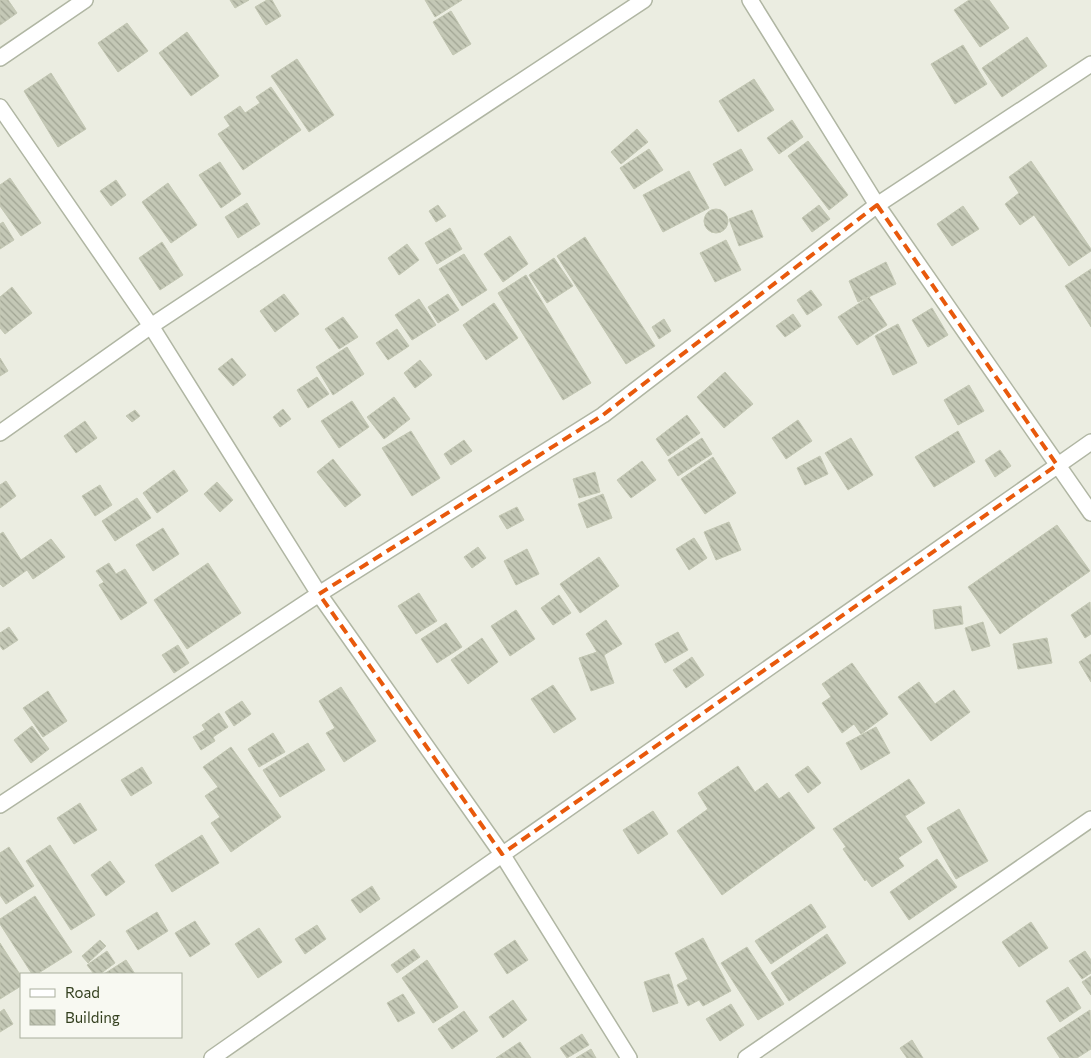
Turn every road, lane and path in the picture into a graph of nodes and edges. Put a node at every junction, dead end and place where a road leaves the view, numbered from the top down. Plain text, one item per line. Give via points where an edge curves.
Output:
1 (85, 0) edge
2 (644, 0) edge
3 (750, 0) edge
4 (0, 58) edge
5 (1091, 64) edge
6 (0, 107) edge
7 (878, 205) junction
8 (151, 326) junction
9 (0, 433) edge
10 (1091, 442) edge
11 (1057, 465) junction
12 (1091, 513) edge
13 (319, 594) junction
14 (0, 805) edge
15 (1091, 819) edge
16 (502, 854) junction
17 (212, 1058) edge
18 (629, 1058) edge
19 (746, 1058) edge

1 - 4 street
2 - 8 street
3 - 7 street
5 - 7 street
6 - 8 street
7 - 11 street
7 - 13 street via 603,415
8 - 9 street
8 - 13 street
10 - 11 street
11 - 12 street
11 - 16 street
13 - 14 street
13 - 16 street
15 - 19 street
16 - 17 street
16 - 18 street

